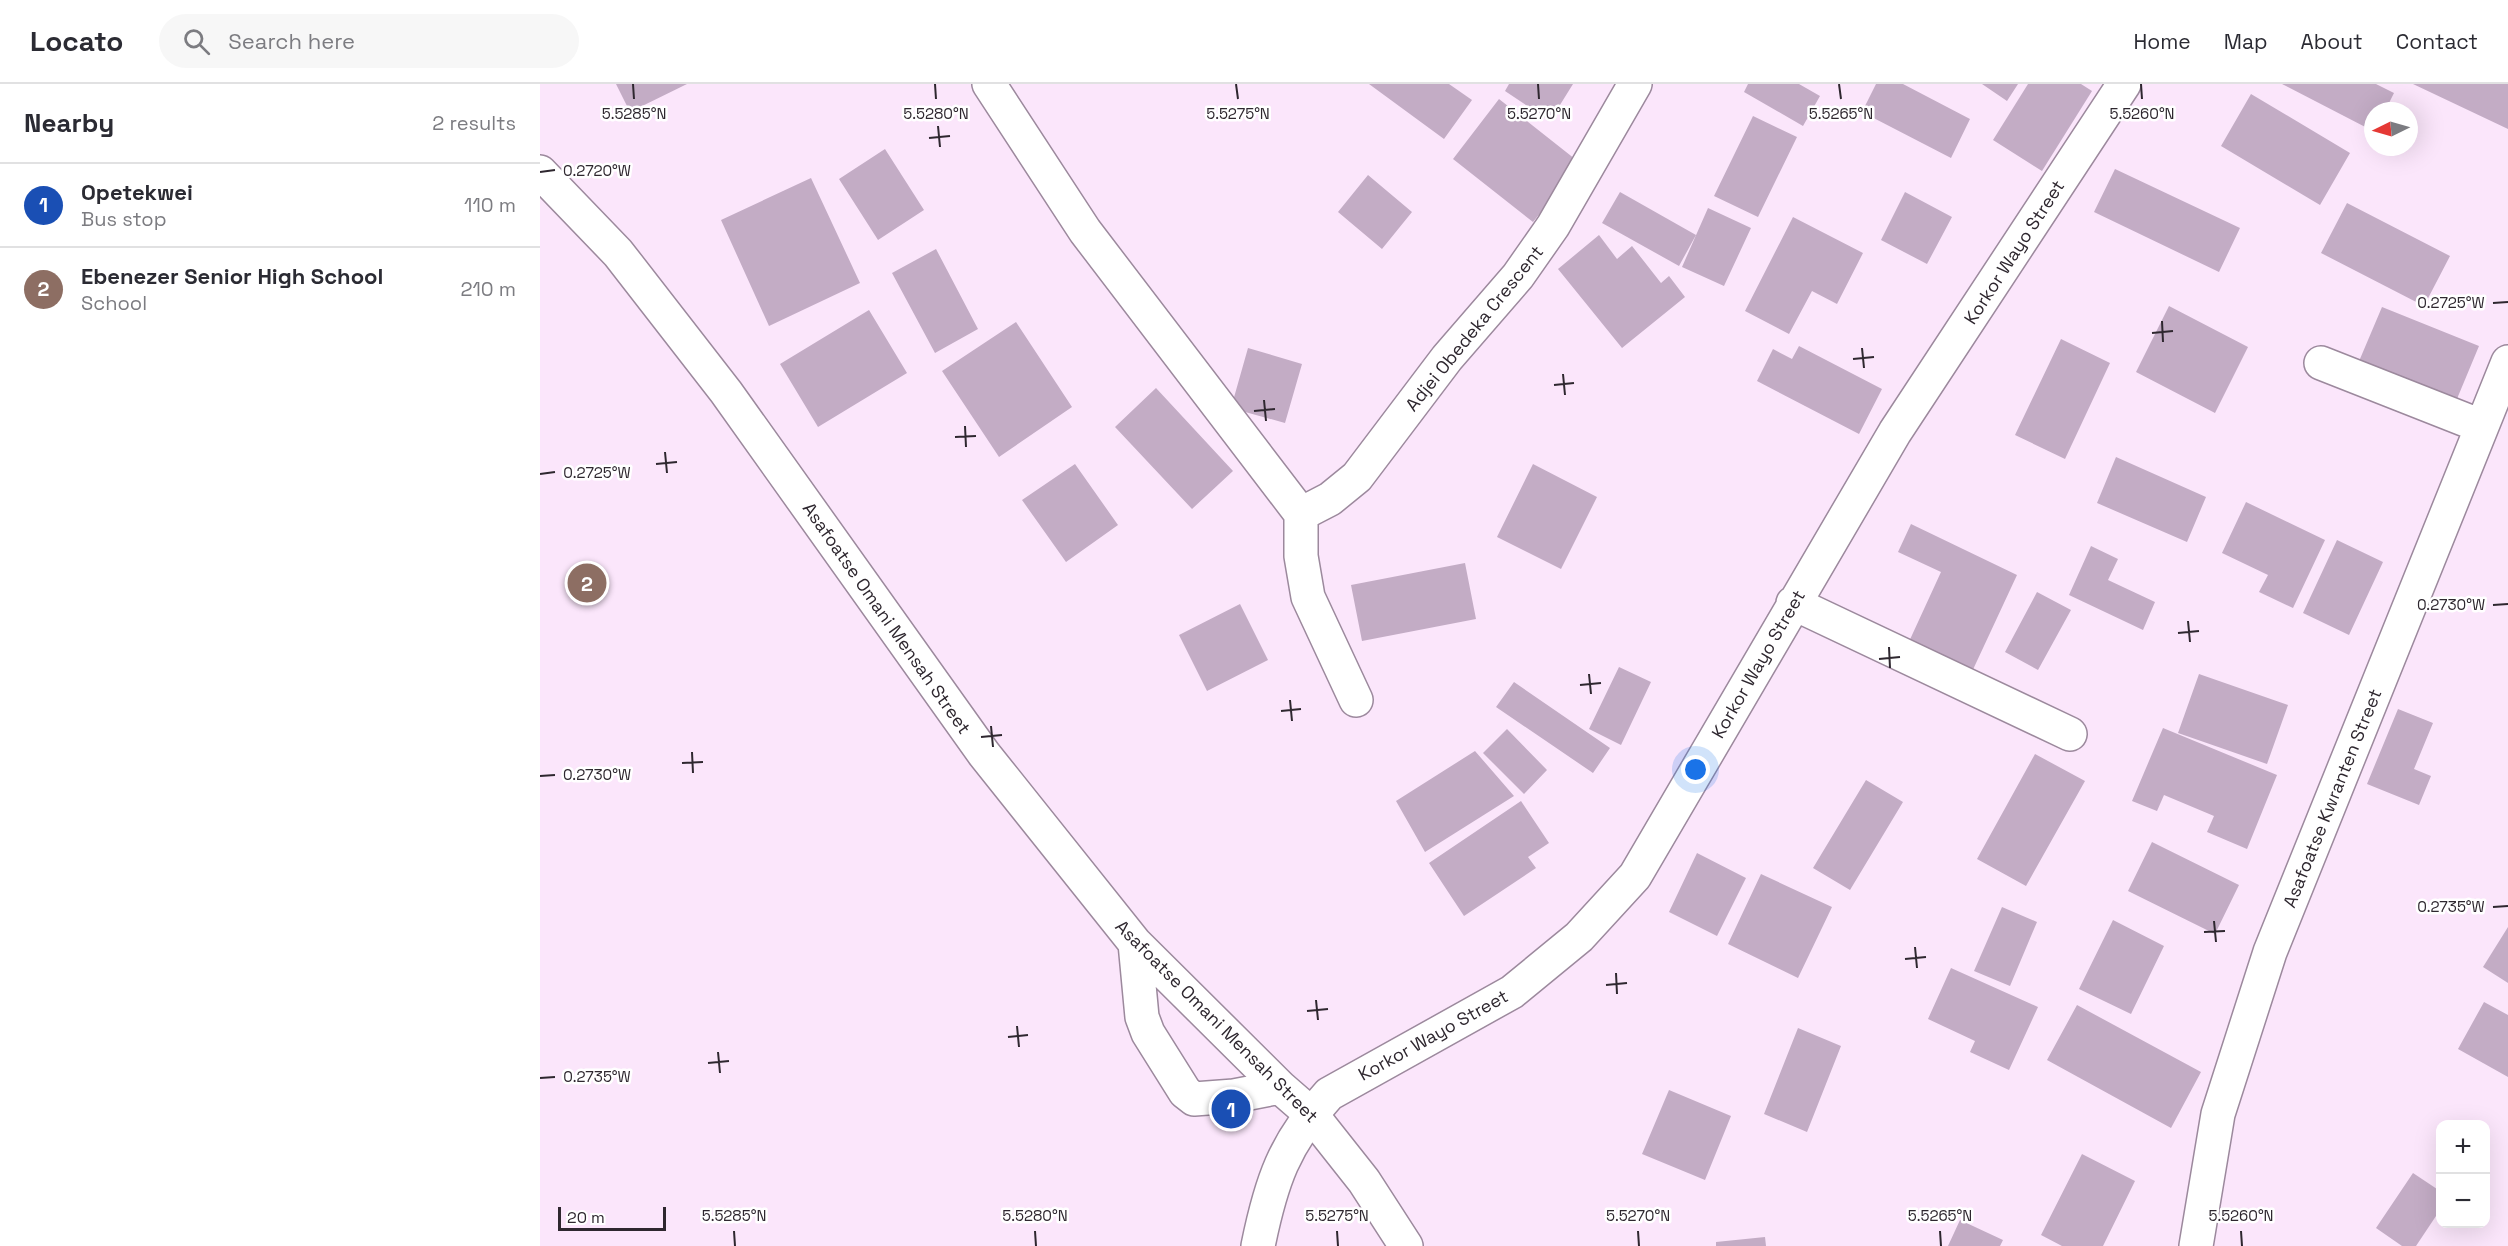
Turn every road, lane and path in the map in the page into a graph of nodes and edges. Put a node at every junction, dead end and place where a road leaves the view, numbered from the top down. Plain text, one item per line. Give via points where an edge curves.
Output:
1 (989, 84) edge
2 (1635, 84) edge
3 (2124, 84) edge
4 (540, 172) edge
5 (2508, 362) edge
6 (2321, 363) dead end
7 (2481, 426) junction
8 (1301, 514) junction
9 (1793, 603) junction
10 (1356, 700) dead end
11 (2070, 734) dead end
12 (1135, 943) junction
13 (1280, 1087) junction
14 (1311, 1114) junction
15 (1258, 1246) edge
16 (1406, 1246) edge
17 (2196, 1246) edge

1 - 8 street via 1085,231
2 - 8 street, Adjei Obedeka Crescent via 1553,226 1518,276 1447,357 1357,477 1330,499
3 - 9 street, Korkor Wayo Street via 1895,432
4 - 12 street, Asafoatse Omani Mensah Street via 618,253 726,392 984,754
5 - 7 street, Asafoatse Kwranten Street
6 - 7 street
7 - 17 street, Asafoatse Kwranten Street via 2270,952 2218,1114
8 - 10 street via 1301,556 1308,597
9 - 11 street
9 - 14 street, Korkor Wayo Street via 1635,876 1579,937 1512,992 1329,1094
12 - 13 street, Asafoatse Omani Mensah Street
12 - 13 street via 1142,1017 1185,1092 1194,1099
13 - 14 street, Asafoatse Omani Mensah Street
14 - 15 street, Korkor Wayo Street via 1283,1156
14 - 16 street, Asafoatse Omani Mensah Street via 1364,1181

